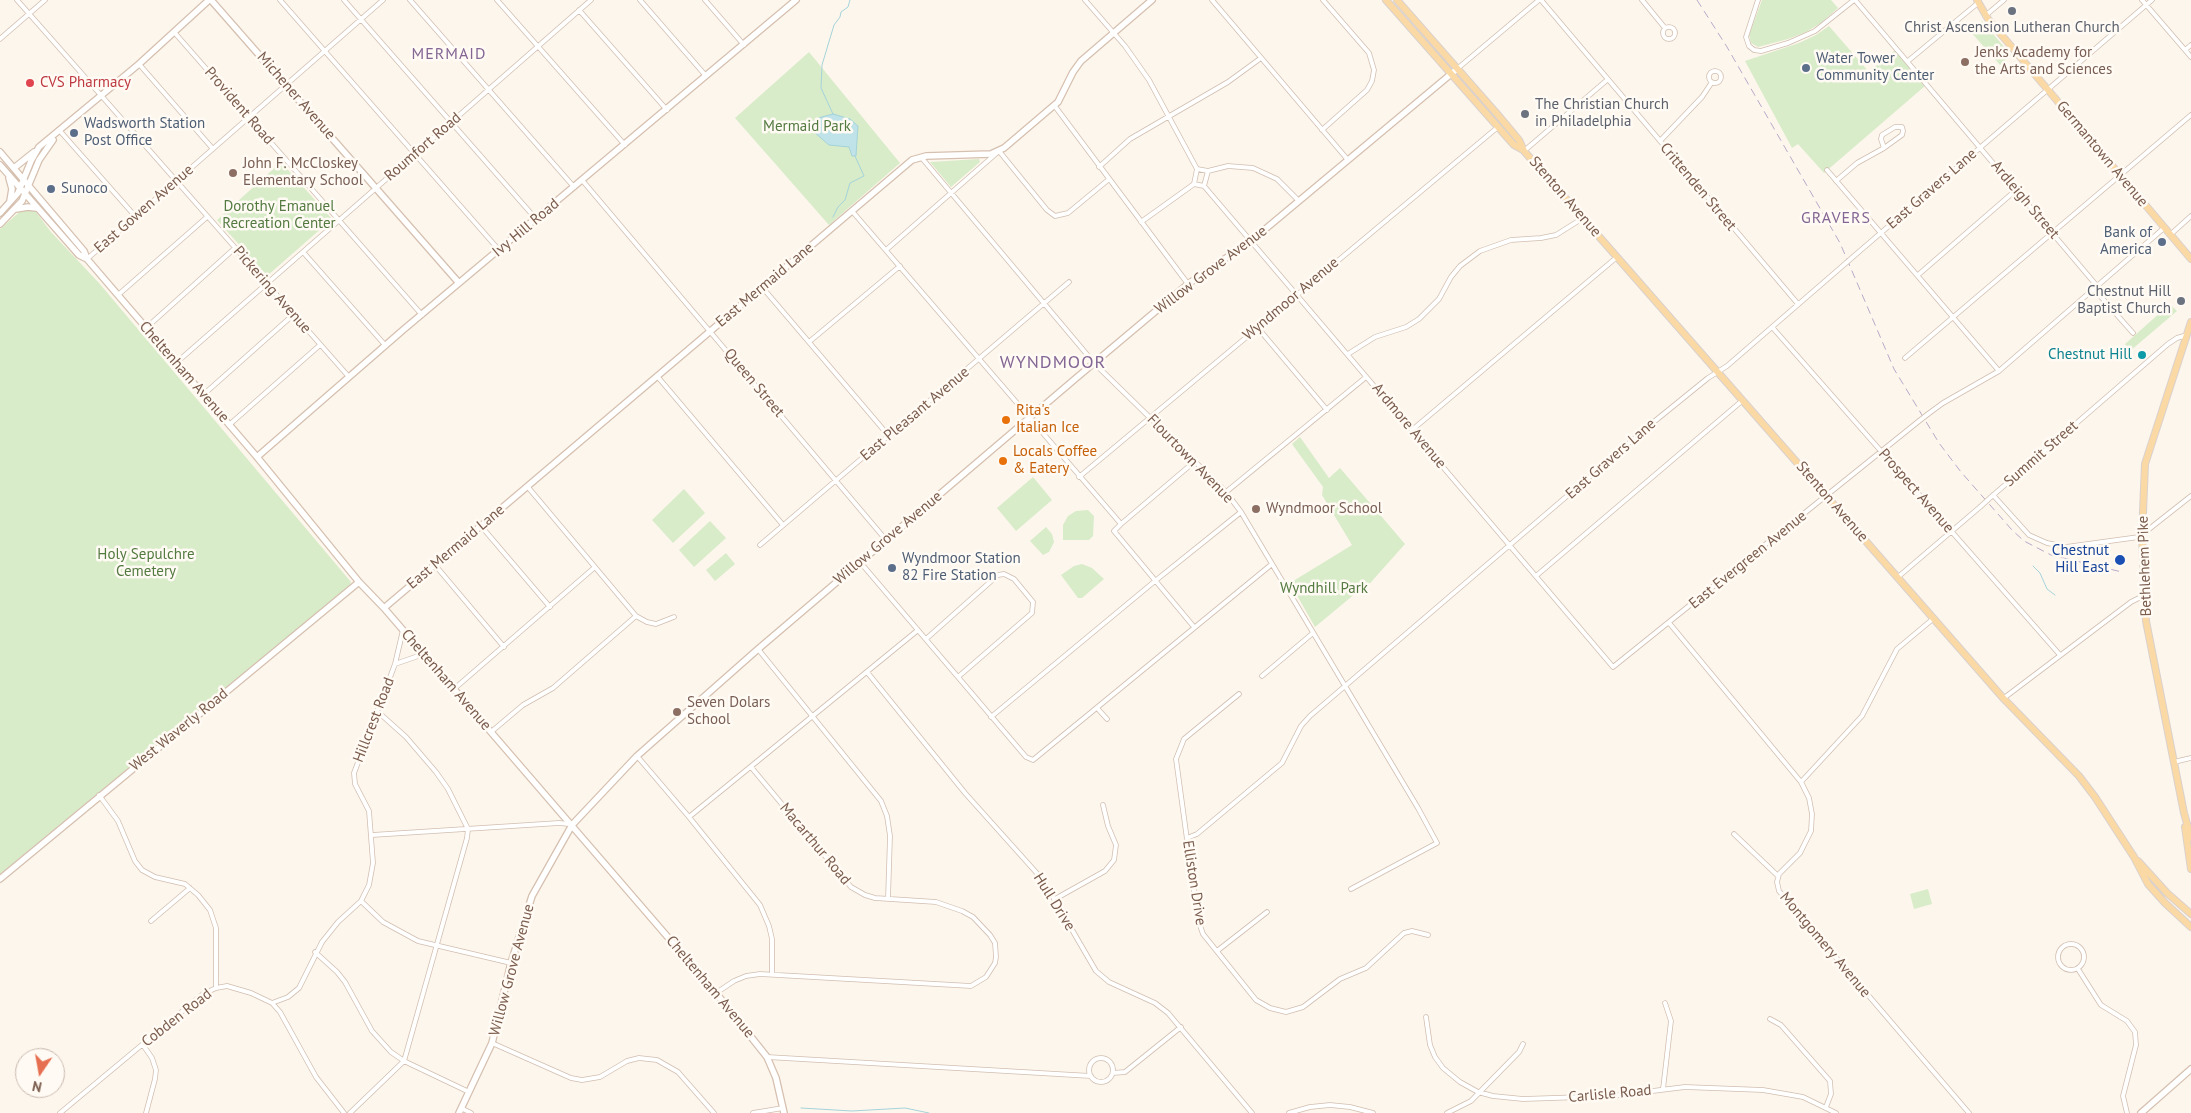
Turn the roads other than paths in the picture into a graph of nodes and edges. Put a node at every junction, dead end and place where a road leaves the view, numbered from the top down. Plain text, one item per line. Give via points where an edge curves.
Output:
1 (17, 0) edge
2 (45, 0) edge
3 (210, 0) edge
4 (280, 0) edge
5 (344, 0) edge
6 (383, 0) edge
7 (410, 0) edge
8 (498, 0) edge
9 (582, 0) edge
10 (591, 0) edge
11 (640, 0) edge
12 (705, 0) edge
13 (796, 0) edge
14 (1085, 0) edge
15 (1152, 0) edge
16 (1212, 0) edge
17 (1323, 0) edge
18 (1386, 0) edge
19 (1397, 0) edge
20 (1540, 0) edge
21 (1642, 0) edge
22 (1758, 0) edge
23 (1854, 0) edge
24 (2004, 0) edge
25 (2142, 0) edge
26 (2152, 0) edge
27 (1978, 1) edge
28 (586, 4) junction
29 (2146, 4) junction
30 (579, 10) junction
31 (30, 14) junction
32 (1985, 16) junction
33 (361, 19) junction
34 (1666, 28) dead end
35 (174, 32) junction
36 (1113, 33) junction
37 (0, 39) edge
38 (744, 45) junction
39 (2191, 45) edge
40 (538, 46) junction
41 (2185, 50) junction
42 (325, 51) junction
43 (2191, 57) edge
44 (1261, 58) junction
45 (1908, 62) junction
46 (138, 64) junction
47 (1458, 69) junction
48 (1452, 75) junction
49 (707, 76) junction
50 (1607, 80) junction
51 (1712, 82) dead end
52 (286, 85) junction
53 (489, 90) junction
54 (2048, 90) junction
55 (101, 96) junction
56 (1054, 105) junction
57 (667, 110) junction
58 (2191, 115) edge
59 (1170, 117) junction
60 (249, 118) junction
61 (452, 122) junction
62 (1504, 122) junction
63 (1498, 127) junction
64 (1322, 130) junction
65 (60, 131) junction
66 (1660, 141) junction
67 (625, 145) junction
68 (39, 147) junction
69 (1884, 148) junction
70 (1981, 148) junction
71 (213, 149) junction
72 (999, 151) junction
73 (1524, 151) junction
74 (0, 152) edge
75 (415, 154) junction
76 (921, 157) junction
77 (1348, 161) junction
78 (0, 165) edge
79 (1099, 167) junction
80 (14, 168) junction
81 (1197, 169) junction
82 (1827, 170) dead end
83 (1208, 171) junction
84 (6, 172) junction
85 (2120, 176) junction
86 (23, 180) junction
87 (582, 180) junction
88 (1108, 180) junction
89 (176, 181) junction
90 (1836, 181) junction
91 (1194, 184) junction
92 (29, 186) junction
93 (1204, 186) junction
94 (574, 187) junction
95 (20, 188) junction
96 (376, 188) junction
97 (2016, 190) junction
98 (952, 192) junction
99 (25, 195) junction
100 (1299, 201) junction
101 (8, 206) junction
102 (16, 209) junction
103 (37, 209) junction
104 (852, 211) junction
105 (0, 213) edge
106 (135, 216) junction
107 (2191, 216) edge
108 (207, 217) junction
109 (1583, 218) junction
110 (536, 219) junction
111 (339, 220) junction
112 (1141, 222) junction
113 (0, 224) edge
114 (2164, 228) junction
115 (1882, 233) junction
116 (2053, 233) junction
117 (2170, 234) junction
118 (1251, 241) junction
119 (235, 248) junction
120 (499, 250) junction
121 (886, 250) junction
122 (304, 252) junction
123 (1617, 257) junction
124 (87, 259) junction
125 (2191, 259) edge
126 (900, 266) junction
127 (1918, 275) junction
128 (1070, 282) dead end
129 (459, 283) junction
130 (266, 284) junction
131 (1188, 284) junction
132 (762, 287) junction
133 (2096, 287) junction
134 (1296, 294) junction
135 (118, 295) junction
136 (1043, 304) junction
137 (1798, 304) junction
138 (294, 315) junction
139 (422, 315) junction
140 (1954, 317) junction
141 (2191, 322) edge
142 (1772, 327) junction
143 (146, 328) junction
144 (1258, 328) junction
145 (710, 332) junction
146 (2133, 333) dead end
147 (2187, 335) junction
148 (809, 342) junction
149 (320, 345) junction
150 (385, 345) junction
151 (1348, 354) junction
152 (1905, 358) dead end
153 (979, 360) junction
154 (176, 364) junction
155 (1095, 364) junction
156 (1999, 371) junction
157 (1718, 372) junction
158 (657, 376) junction
159 (348, 377) junction
160 (1366, 377) junction
161 (204, 395) junction
162 (1743, 400) junction
163 (1327, 410) junction
164 (1150, 416) junction
165 (1029, 418) junction
166 (229, 425) junction
167 (1412, 430) junction
168 (888, 435) junction
169 (1881, 452) junction
170 (257, 457) junction
171 (1194, 462) junction
172 (1079, 477) junction
173 (837, 480) junction
174 (527, 486) junction
175 (1226, 492) junction
176 (1826, 496) junction
177 (1992, 496) junction
178 (2191, 496) edge
179 (1241, 512) junction
180 (1120, 524) junction
181 (783, 525) junction
182 (481, 526) junction
183 (1951, 531) junction
184 (2142, 536) junction
185 (886, 540) junction
186 (760, 545) dead end
187 (1510, 546) junction
188 (860, 562) junction
189 (1272, 564) junction
190 (435, 565) junction
191 (595, 567) junction
192 (1536, 576) junction
193 (1898, 577) junction
194 (1155, 581) junction
195 (359, 582) junction
196 (2144, 595) junction
197 (550, 607) junction
198 (384, 608) junction
199 (636, 616) junction
200 (674, 617) dead end
201 (1934, 618) junction
202 (1670, 624) junction
203 (1194, 628) junction
204 (403, 630) junction
205 (918, 630) junction
206 (1313, 634) junction
207 (926, 639) junction
208 (504, 647) junction
209 (758, 649) junction
210 (424, 654) junction
211 (2060, 655) junction
212 (395, 664) junction
213 (1613, 667) joint
214 (867, 672) junction
215 (1262, 676) dead end
216 (958, 677) junction
217 (1344, 686) junction
218 (454, 689) junction
219 (1239, 694) dead end
220 (2004, 698) junction
221 (1097, 708) junction
222 (377, 712) junction
223 (813, 715) junction
224 (991, 717) junction
225 (1107, 719) dead end
226 (491, 732) junction
227 (637, 756) junction
228 (2191, 758) edge
229 (2174, 762) junction
230 (751, 767) junction
231 (1801, 782) junction
232 (99, 795) junction
233 (1103, 805) dead end
234 (2184, 814) junction
235 (689, 817) junction
236 (572, 825) junction
237 (468, 829) junction
238 (1734, 834) dead end
239 (372, 835) junction
240 (1187, 838) junction
241 (2191, 838) edge
242 (2134, 857) junction
243 (2191, 869) edge
244 (1778, 876) junction
245 (0, 879) edge
246 (190, 888) junction
247 (1351, 888) dead end
248 (888, 899) junction
249 (1055, 899) junction
250 (361, 901) junction
251 (1267, 912) dead end
252 (2191, 914) edge
253 (150, 921) dead end
254 (2191, 927) edge
255 (1428, 935) dead end
256 (437, 947) junction
257 (1218, 951) junction
258 (316, 952) junction
259 (511, 964) junction
260 (2078, 969) junction
261 (772, 974) junction
262 (216, 988) junction
263 (716, 993) junction
264 (272, 1003) junction
265 (1665, 1003) dead end
266 (1426, 1017) dead end
267 (1770, 1019) dead end
268 (1181, 1027) junction
269 (492, 1043) junction
270 (1522, 1044) dead end
271 (143, 1045) junction
272 (767, 1057) junction
273 (404, 1062) junction
274 (2191, 1069) edge
275 (1113, 1073) junction
276 (1091, 1076) junction
277 (1663, 1089) junction
278 (469, 1092) junction
279 (1478, 1092) junction
280 (1826, 1107) junction
281 (460, 1110) edge
282 (784, 1111) edge
283 (60, 1113) edge
284 (146, 1113) edge
285 (344, 1113) edge
286 (350, 1113) edge
287 (470, 1113) edge
288 (714, 1113) edge
289 (753, 1113) edge
290 (1252, 1113) edge
291 (1289, 1113) edge
292 (1373, 1113) edge
293 (1447, 1113) edge
294 (1836, 1113) edge
295 (1969, 1113) edge
296 (2127, 1113) edge
297 (2141, 1113) edge

1 - 31 street, Pickering Avenue
2 - 31 street
3 - 35 street
3 - 52 street, Michener Avenue
4 - 42 street
5 - 33 street
6 - 33 street, East Gowen Avenue
7 - 53 street
8 - 40 street
9 - 28 street
10 - 28 street
11 - 49 street
12 - 38 street
13 - 38 street, Ivy Hill Road
14 - 36 street
15 - 36 street
16 - 44 street
17 - 64 street via 1369,53 1374,70 1367,90
18 - 48 main road, Stenton Avenue
19 - 47 main road, Stenton Avenue
20 - 47 street
20 - 50 street, Crittenden Street
21 - 34 street
22 - 23 street via 1746,34 1749,46 1764,51 1820,28
23 - 45 street, Ardleigh Street
24 - 32 street
25 - 29 street
26 - 29 street, East Gravers Lane
27 - 32 main road, Germantown Avenue
27 - 45 street
28 - 30 street, Roumfort Road
29 - 41 street
29 - 54 street, East Gravers Lane
30 - 40 street, Roumfort Road
30 - 57 street
31 - 37 street
31 - 55 street, Pickering Avenue
32 - 54 main road, Germantown Avenue
33 - 42 street, East Gowen Avenue
33 - 61 street
35 - 46 street
35 - 60 street, Provident Road
36 - 56 street via 1078,64
36 - 59 street via 1150,80
38 - 49 street, Ivy Hill Road
39 - 41 street
40 - 53 street, Roumfort Road
40 - 67 street
41 - 43 street
42 - 52 street, East Gowen Avenue
42 - 75 street
44 - 59 street
44 - 64 street
45 - 70 street, Ardleigh Street
46 - 55 street
46 - 71 street
47 - 48 street, Willow Grove Avenue
47 - 62 main road, Stenton Avenue
48 - 63 main road, Stenton Avenue
48 - 77 street, Willow Grove Avenue
49 - 57 street, Ivy Hill Road
50 - 66 street, Crittenden Street
50 - 73 street
51 - 66 street via 1697,103
52 - 60 street, East Gowen Avenue
52 - 96 street, Michener Avenue
53 - 61 street, Roumfort Road
53 - 94 street
54 - 70 street, East Gravers Lane
54 - 85 main road, Germantown Avenue
55 - 65 street
55 - 89 street, Pickering Avenue
56 - 72 street
56 - 79 street
57 - 67 street, Ivy Hill Road
58 - 85 street
59 - 79 street via 1130,140
59 - 81 street
60 - 71 street, East Gowen Avenue
60 - 111 street, Provident Road
61 - 75 street, Roumfort Road
61 - 110 street
62 - 63 street, Wyndmoor Avenue
62 - 73 main road, Stenton Avenue
63 - 73 main road, Stenton Avenue
63 - 134 street, Wyndmoor Avenue
64 - 77 street
65 - 68 street
65 - 92 street via 42,155
65 - 106 street
66 - 137 street, Crittenden Street
67 - 87 street, Ivy Hill Road
68 - 80 street
68 - 86 street
69 - 69 street via 1882,135 1895,127 1902,127 1902,135
69 - 90 street via 1857,163
70 - 97 street, Ardleigh Street
70 - 115 street, East Gravers Lane
71 - 89 street, East Gowen Avenue
72 - 76 street, East Mermaid Lane
72 - 88 street via 1055,216 1068,214
72 - 98 street
73 - 109 main road, Stenton Avenue
74 - 80 street, Cheltenham Avenue
75 - 96 street, Roumfort Road
75 - 120 street
76 - 98 street, Flourtown Avenue
76 - 104 street, East Mermaid Lane via 910,162
77 - 100 street, Willow Grove Avenue
78 - 84 street, Cheltenham Avenue
79 - 88 street
80 - 86 street, Cheltenham Avenue
81 - 83 street
81 - 91 street
82 - 90 street
83 - 93 street
83 - 100 street via 1239,166 1261,171 1281,182
84 - 95 street, Cheltenham Avenue
84 - 101 street via 12,189
85 - 114 main road, Germantown Avenue
85 - 116 street
86 - 92 street, Cheltenham Avenue
86 - 95 street
87 - 94 street, Ivy Hill Road
87 - 145 street, Queen Street
88 - 112 street
89 - 106 street, East Gowen Avenue
89 - 108 street, Pickering Avenue
90 - 115 street
91 - 93 street
91 - 112 street
92 - 99 street
92 - 124 street, Cheltenham Avenue via 84,251
93 - 118 street, Ardmore Avenue
94 - 110 street, Ivy Hill Road
95 - 99 street, Cheltenham Avenue
95 - 101 street
96 - 111 street, Roumfort Road
96 - 129 street, Michener Avenue
97 - 116 street, Ardleigh Street
97 - 127 street
98 - 121 street
98 - 136 street, Flourtown Avenue
99 - 102 street
99 - 103 street, Cheltenham Avenue
100 - 118 street, Willow Grove Avenue
101 - 105 street
102 - 103 street
102 - 113 street
103 - 124 street, Cheltenham Avenue via 79,255
104 - 121 street
104 - 132 street, East Mermaid Lane
106 - 124 street, East Gowen Avenue
107 - 117 street
108 - 119 street, Pickering Avenue
108 - 135 street
109 - 123 main road, Stenton Avenue
109 - 151 street via 1556,235 1511,240 1480,251 1460,266 1439,299 1418,320 1375,337
110 - 120 street, Ivy Hill Road
111 - 122 street, Roumfort Road
111 - 139 street, Provident Road
112 - 131 street
114 - 117 main road, Germantown Avenue
114 - 133 street, East Evergreen Avenue
115 - 127 street
115 - 137 street, East Gravers Lane, bridge
116 - 133 street, Ardleigh Street
116 - 140 street
117 - 125 main road, Germantown Avenue
118 - 131 street, Willow Grove Avenue
118 - 134 street, Ardmore Avenue
119 - 130 street, Pickering Avenue
119 - 143 street
120 - 129 street, Ivy Hill Road
121 - 126 street
122 - 130 street, Roumfort Road
122 - 150 street
123 - 157 main road, Stenton Avenue
123 - 167 street
124 - 135 street, Cheltenham Avenue
126 - 148 street
126 - 153 street
127 - 140 street
128 - 136 street, East Pleasant Avenue
129 - 139 street, Ivy Hill Road
130 - 138 street, Pickering Avenue
130 - 154 street, Roumfort Road
131 - 155 street, Willow Grove Avenue
132 - 145 street, East Mermaid Lane
132 - 148 street
133 - 146 street, Ardleigh Street
133 - 156 street, East Evergreen Avenue
134 - 144 street, Wyndmoor Avenue
134 - 151 street, Ardmore Avenue
135 - 143 street, Cheltenham Avenue
136 - 153 street, East Pleasant Avenue
136 - 155 street, Flourtown Avenue
137 - 142 street, East Gravers Lane
138 - 149 street, Pickering Avenue
138 - 161 street
139 - 150 street, Ivy Hill Road
140 - 152 street
140 - 156 street
141 - 147 main road, Bethlehem Pike
142 - 157 street, East Gravers Lane
142 - 169 street, Prospect Avenue
143 - 154 street, Cheltenham Avenue
144 - 163 street
144 - 164 street, Wyndmoor Avenue
145 - 158 street, East Mermaid Lane
145 - 173 street, Queen Street
147 - 177 street, Summit Street via 2168,344
147 - 184 main road, Bethlehem Pike via 2145,464
148 - 168 street
149 - 159 street, Pickering Avenue
149 - 166 street
150 - 159 street, Ivy Hill Road
151 - 160 street, Ardmore Avenue
153 - 165 street
153 - 168 street, East Pleasant Avenue
154 - 161 street, Cheltenham Avenue
155 - 164 street, Flourtown Avenue
155 - 165 street, Willow Grove Avenue
156 - 169 street, East Evergreen Avenue, bridge via 1943,403
157 - 162 main road, Stenton Avenue
157 - 187 street, East Gravers Lane via 1650,425
158 - 174 street, East Mermaid Lane
158 - 181 street
159 - 170 street, Ivy Hill Road
160 - 163 street
160 - 167 street, Ardmore Avenue
161 - 166 street, Cheltenham Avenue
162 - 176 main road, Stenton Avenue
162 - 192 street
163 - 175 street
164 - 171 street, Flourtown Avenue
164 - 172 street, Wyndmoor Avenue
165 - 172 street
165 - 185 street, Willow Grove Avenue
166 - 170 street, Cheltenham Avenue
167 - 187 street, Ardmore Avenue
168 - 173 street, East Pleasant Avenue
169 - 176 street, East Evergreen Avenue
169 - 183 street, Prospect Avenue
170 - 195 street, Cheltenham Avenue
171 - 175 street, Flourtown Avenue
171 - 180 street
172 - 180 street
173 - 181 street, East Pleasant Avenue
173 - 185 street, Queen Street
174 - 182 street, East Mermaid Lane
174 - 191 street
175 - 179 street, Flourtown Avenue
176 - 193 main road, Stenton Avenue
176 - 202 street, East Evergreen Avenue
177 - 183 street, Summit Street, bridge
177 - 184 street via 2029,535 2050,544 2069,546
178 - 184 street
179 - 189 street, Flourtown Avenue
179 - 194 street
180 - 194 street via 1114,530
181 - 186 street, East Pleasant Avenue
182 - 190 street, East Mermaid Lane
182 - 197 street
183 - 193 street, Summit Street
183 - 211 street, Prospect Avenue
184 - 196 main road, Bethlehem Pike
185 - 188 street, Willow Grove Avenue
187 - 192 street, Ardmore Avenue
187 - 217 street, East Gravers Lane
188 - 205 street
188 - 209 street, Willow Grove Avenue
189 - 203 street
189 - 206 street, Flourtown Avenue
190 - 198 street, East Mermaid Lane
190 - 208 street
191 - 197 street
191 - 199 street
192 - 213 street, Ardmore Avenue
193 - 201 main road, Stenton Avenue
194 - 203 street
194 - 224 street
195 - 198 street, Cheltenham Avenue
195 - 232 street, West Waverly Road
196 - 211 street
196 - 229 main road, Bethlehem Pike via 2146,621
197 - 208 street
198 - 204 street, Cheltenham Avenue
199 - 200 street via 656,624
199 - 226 street via 553,688 524,705
201 - 220 main road, Stenton Avenue
201 - 231 street via 1897,649 1862,716
202 - 213 street, East Evergreen Avenue
202 - 231 street, Montgomery Avenue
203 - 221 street
204 - 210 street, Cheltenham Avenue
204 - 212 street, Hillcrest Road
205 - 207 street
205 - 214 street
206 - 215 street
206 - 217 street, Flourtown Avenue
207 - 216 street
207 - 216 street via 998,576 1007,575 1014,579 1033,602 1032,613
208 - 218 street
209 - 223 street
209 - 227 street, Willow Grove Avenue
210 - 212 street, Hillcrest Road
210 - 218 street, Cheltenham Avenue
211 - 220 street
212 - 222 street, Hillcrest Road
214 - 223 street
214 - 249 street, Hull Drive via 965,793 1032,867
216 - 224 street
217 - 240 street, East Gravers Lane via 1305,722 1282,763 1197,834
217 - 247 street, Flourtown Avenue via 1437,843
218 - 226 street, Cheltenham Avenue
219 - 240 street, Elliston Drive via 1184,739 1178,749 1176,759
220 - 242 main road, Stenton Avenue via 2085,783
221 - 224 street via 1033,760 1026,757
221 - 225 street
222 - 237 street via 406,737 436,772
222 - 239 street, Hillcrest Road via 354,777 369,811
223 - 230 street
223 - 248 street via 885,808 890,836
226 - 236 street, Cheltenham Avenue
227 - 235 street
227 - 236 street, Willow Grove Avenue
228 - 229 street
229 - 234 main road, Bethlehem Pike
230 - 235 street
230 - 248 street, Macarthur Road via 851,887 869,897
231 - 244 street, Montgomery Avenue via 1811,803 1811,831 1800,853
232 - 245 street, West Waverly Road
232 - 246 street via 118,821 142,870
233 - 249 street via 1116,845 1114,860 1105,871
234 - 241 main road, Bethlehem Pike
234 - 243 main road, Bethlehem Pike
235 - 261 street via 763,911 772,939
236 - 237 street
236 - 259 street, Willow Grove Avenue via 532,896
236 - 263 street, Cheltenham Avenue
237 - 239 street
237 - 256 street
238 - 244 street
239 - 250 street, Hillcrest Road via 371,878
240 - 257 street, Elliston Drive via 1198,920 1203,934
242 - 252 main road, Stenton Avenue
242 - 254 main road, Stenton Avenue via 2148,884
244 - 295 street, Montgomery Avenue via 1777,887 1783,896
246 - 253 street
246 - 262 street via 207,906 214,921
248 - 261 street, Macarthur Road via 936,902 973,917 990,934 996,952 993,967 982,980 971,986
249 - 268 street, Hull Drive via 1100,975 1155,1003
250 - 256 street via 399,932
250 - 258 street, Hillcrest Road via 338,922
251 - 257 street
255 - 257 street, Elliston Drive via 1412,931 1401,935 1371,964 1340,979 1303,1008 1291,1012 1270,1008 1256,1000
256 - 259 street
256 - 273 street
258 - 264 street, Hillcrest Road via 296,991
258 - 273 street via 345,982 372,1031
259 - 269 street, Willow Grove Avenue
260 - 260 street via 2084,962 2083,952 2076,945 2064,946 2058,953 2061,966 2069,970
260 - 296 street via 2101,1005 2127,1021 2135,1032 2136,1045 2123,1096
261 - 263 street via 746,976
262 - 264 street, Cobden Road via 239,988
262 - 271 street, Cobden Road via 203,994
263 - 272 street, Cheltenham Avenue
264 - 285 street via 322,1086
265 - 277 street via 1671,1021
266 - 279 street, Carlisle Road via 1430,1045 1437,1061 1449,1074
267 - 280 street via 1781,1025 1830,1081 1832,1091
268 - 275 street via 1124,1072
268 - 290 street, Hull Drive
269 - 278 street, Willow Grove Avenue
269 - 288 street via 582,1080 598,1078 627,1061 639,1058 657,1060 678,1072
270 - 279 street via 1519,1052
271 - 283 street, Cobden Road
271 - 284 street via 156,1070
272 - 276 street
272 - 282 street, Cheltenham Avenue
273 - 278 street
273 - 286 street
274 - 297 street
275 - 276 street via 1109,1080 1102,1082
275 - 276 street via 1110,1062 1099,1059 1091,1064
277 - 279 street, Carlisle Road via 1612,1096 1522,1099
277 - 280 street, Carlisle Road via 1778,1091
278 - 281 street, Willow Grove Avenue
279 - 293 street via 1464,1106
280 - 294 street, Carlisle Road
281 - 287 street
282 - 289 street
291 - 292 street via 1330,1105 1350,1106

